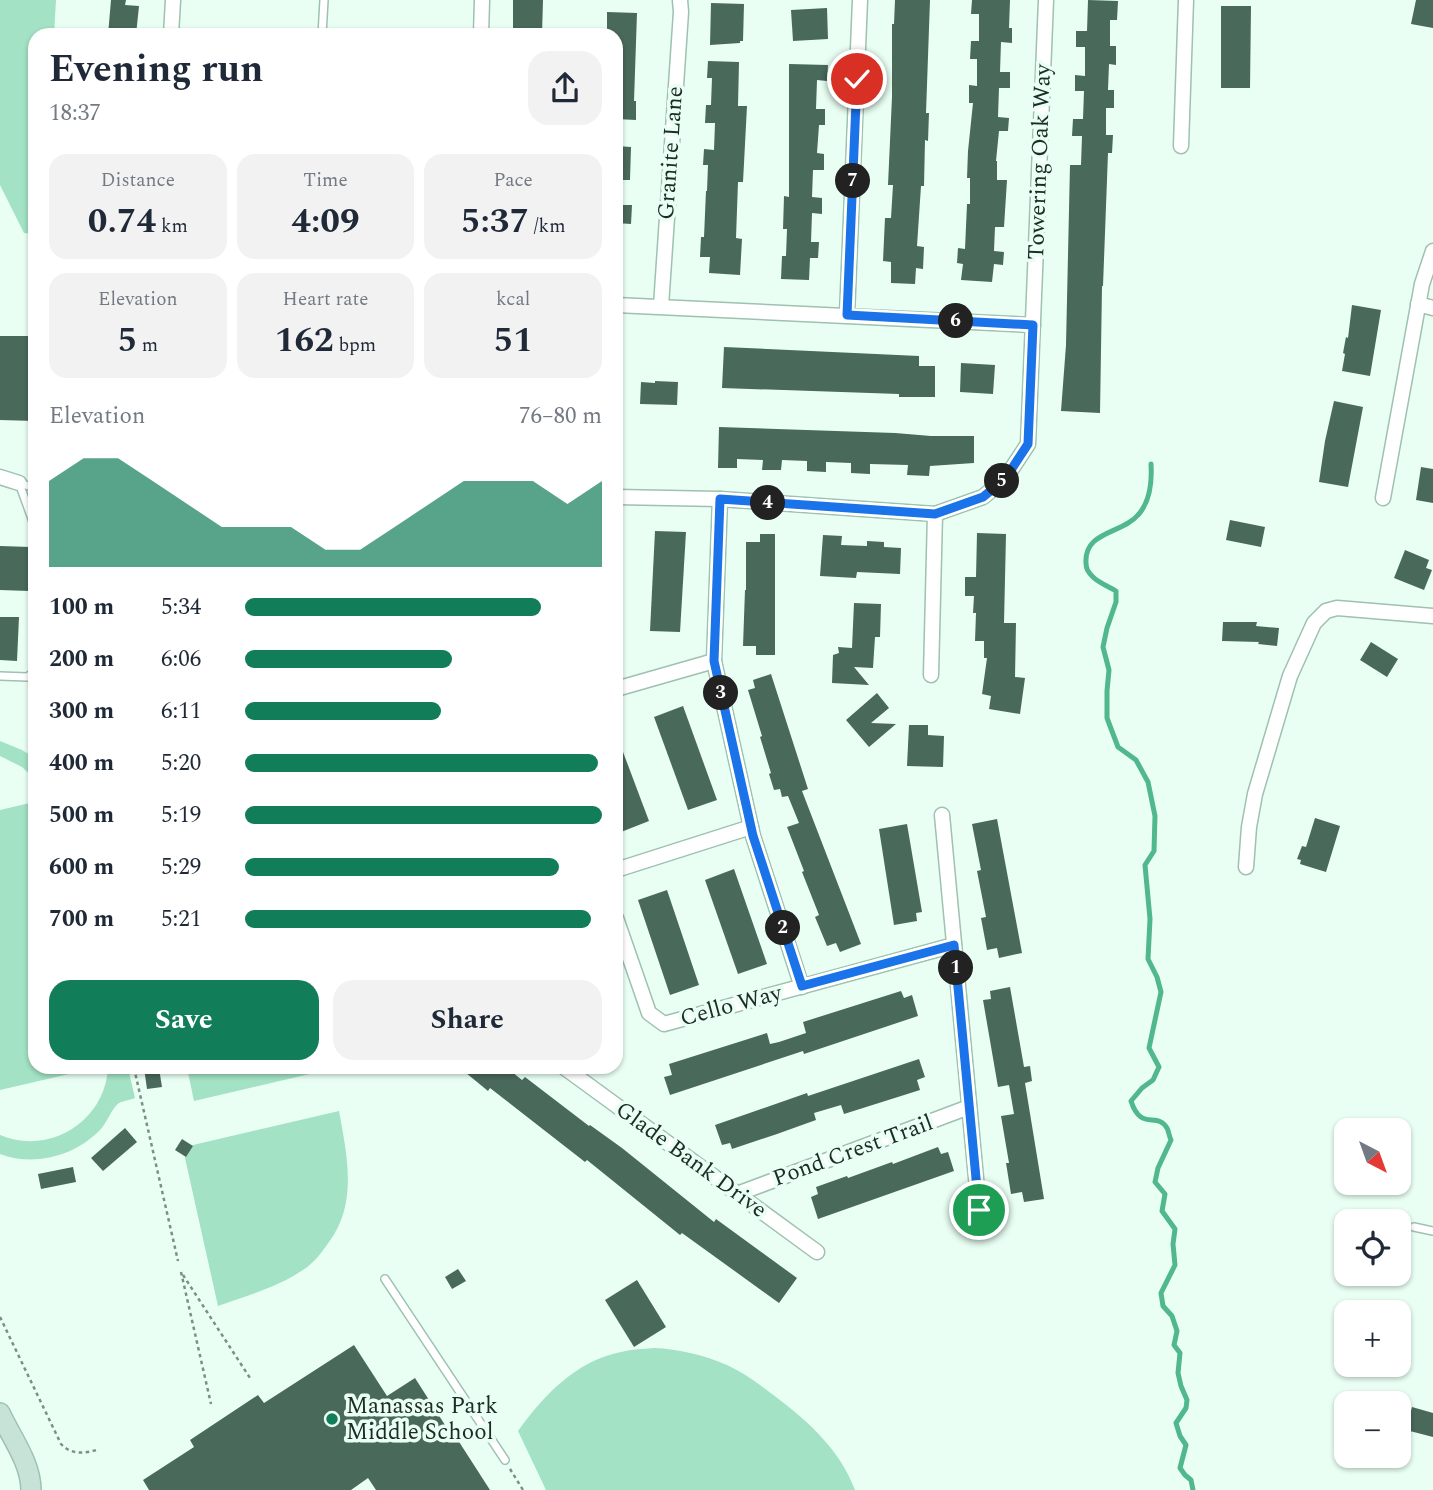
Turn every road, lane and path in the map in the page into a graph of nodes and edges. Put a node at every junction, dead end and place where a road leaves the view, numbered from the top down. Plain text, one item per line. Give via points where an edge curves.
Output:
1 (173, 0) edge
2 (324, 0) edge
3 (482, 0) edge
4 (680, 0) edge
5 (860, 0) edge
6 (1046, 0) edge
7 (1186, 0) edge
8 (171, 28) edge
9 (322, 28) edge
10 (481, 28) edge
11 (1181, 146) dead end
12 (1433, 251) edge
13 (1418, 304) junction
14 (623, 305) edge
15 (661, 306) junction
16 (1433, 308) edge
17 (847, 315) junction
18 (1033, 325) junction
19 (0, 477) edge
20 (19, 483) junction
21 (28, 486) edge
22 (623, 497) edge
23 (1382, 498) dead end
24 (720, 499) junction
25 (28, 508) edge
26 (935, 514) junction
27 (1433, 616) edge
28 (714, 661) junction
29 (931, 675) dead end
30 (0, 676) edge
31 (28, 676) edge
32 (623, 687) edge
33 (942, 815) dead end
34 (751, 827) junction
35 (1246, 867) dead end
36 (623, 868) edge
37 (623, 938) edge
38 (954, 945) junction
39 (802, 986) junction
40 (135, 1074) edge
41 (573, 1074) edge
42 (969, 1108) junction
43 (737, 1194) junction
44 (979, 1210) dead end
45 (1414, 1227) dead end
46 (1433, 1231) edge
47 (817, 1252) dead end
48 (178, 1261) dead end
49 (385, 1279) dead end
50 (0, 1317) edge
51 (250, 1378) dead end
52 (211, 1404) dead end
53 (0, 1413) edge
54 (99, 1449) dead end
55 (505, 1460) joint
56 (31, 1490) edge
57 (523, 1490) edge

1 - 8 street
2 - 9 lane
3 - 10 street
4 - 15 street, Granite Lane
5 - 17 street
6 - 18 street, Towering Oak Way
7 - 11 street
12 - 13 street
13 - 16 street
13 - 23 street
14 - 15 street
15 - 17 street
17 - 18 street
18 - 26 street, Towering Oak Way via 1028,444 1005,479 983,497
19 - 20 street
20 - 21 lane
20 - 25 lane
22 - 24 street
24 - 26 street
24 - 28 street
26 - 29 street
27 - 35 street via 1337,608 1314,623 1290,676 1255,794
28 - 32 street
28 - 34 street
30 - 31 lane
33 - 38 street
34 - 36 street
34 - 39 street
37 - 39 street, Cello Way via 649,1013 664,1024
38 - 39 street, Cello Way
38 - 42 street
40 - 48 path
41 - 43 street, Glade Bank Drive
42 - 43 street, Pond Crest Trail
42 - 44 street
43 - 47 street, Glade Bank Drive
45 - 46 lane
49 - 55 lane
50 - 54 path via 61,1444 79,1453
51 - 52 path via 181,1272
53 - 56 street via 28,1470
55 - 57 path

